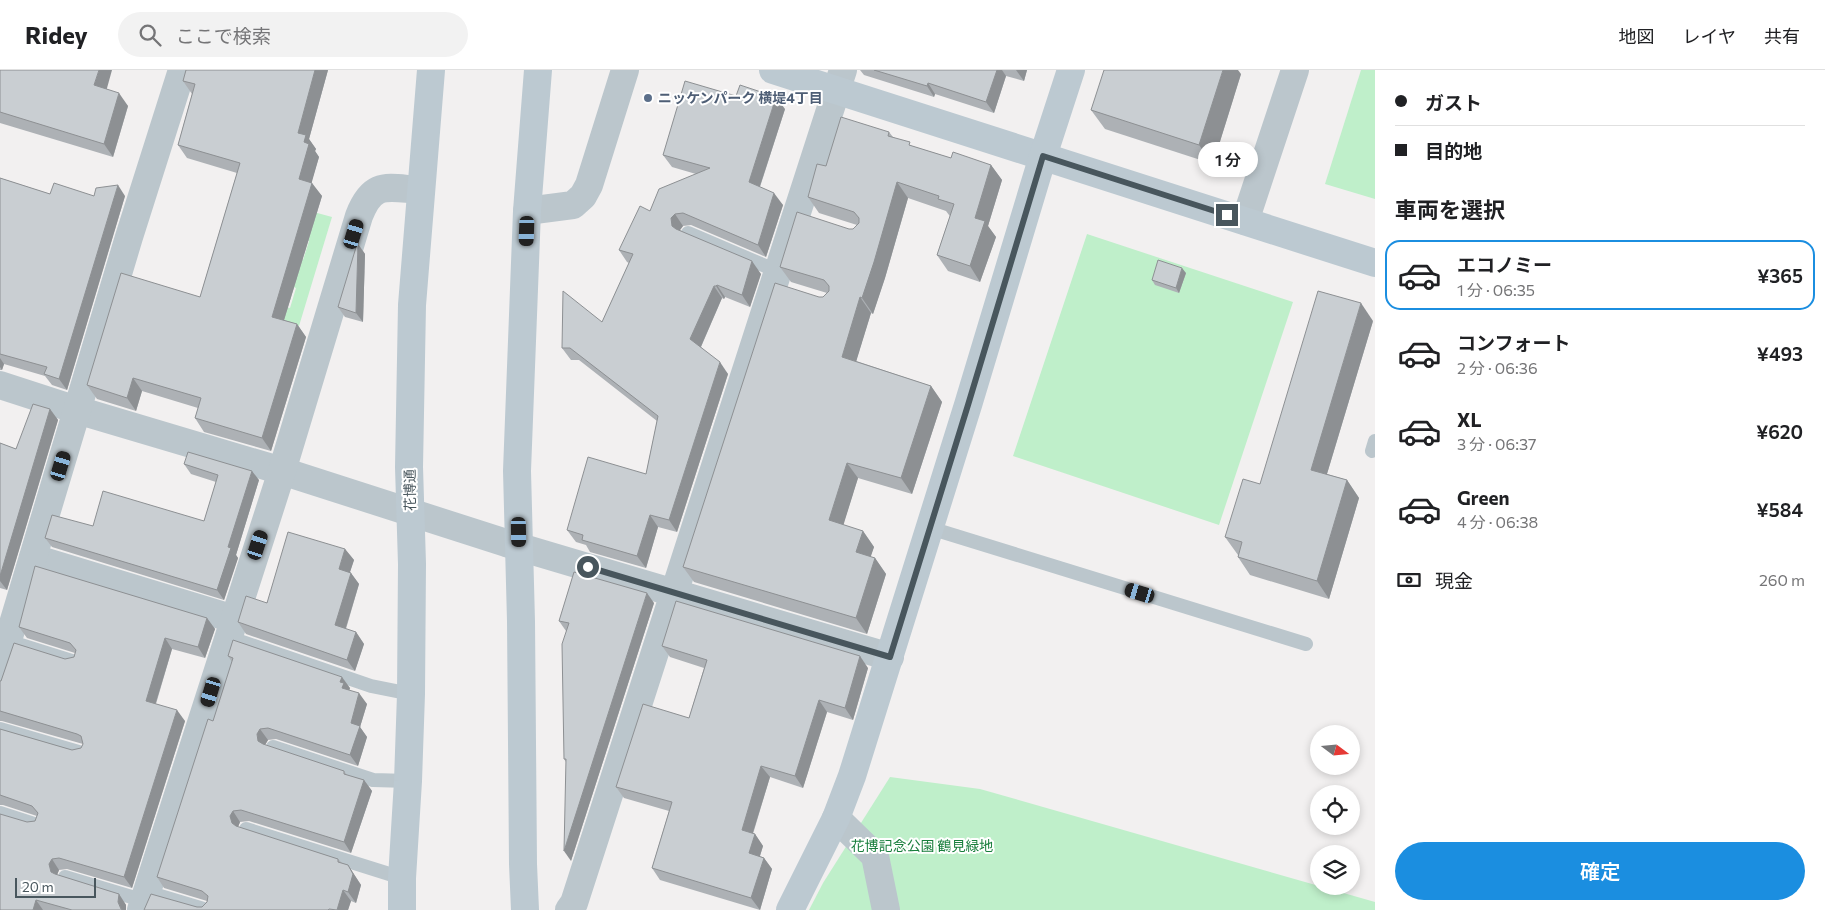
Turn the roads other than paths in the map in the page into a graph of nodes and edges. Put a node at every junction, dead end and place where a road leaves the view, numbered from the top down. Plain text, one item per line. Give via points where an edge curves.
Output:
1 (182, 70) edge
2 (431, 70) edge
3 (538, 70) edge
4 (625, 70) edge
5 (773, 70) edge
6 (1071, 70) edge
7 (1295, 70) edge
8 (840, 80) edge
9 (1043, 156) junction
10 (421, 190) junction
11 (527, 212) junction
12 (1245, 221) junction
13 (688, 234) edge
14 (1375, 263) edge
15 (780, 283) junction
16 (0, 385) edge
17 (77, 410) junction
18 (282, 471) junction
19 (410, 511) junction
20 (930, 528) junction
21 (519, 546) junction
22 (33, 558) junction
23 (674, 594) junction
24 (9, 604) edge
25 (231, 628) junction
26 (8, 641) junction
27 (1306, 644) dead end
28 (890, 657) junction
29 (75, 662) edge
30 (0, 667) edge
31 (411, 694) junction
32 (0, 728) edge
33 (273, 747) edge
34 (82, 753) edge
35 (408, 781) junction
36 (0, 813) edge
37 (836, 818) junction
38 (37, 825) edge
39 (246, 829) edge
40 (65, 877) edge
41 (402, 878) junction
42 (144, 901) edge
43 (206, 910) edge
44 (402, 910) edge
45 (525, 910) edge
46 (569, 910) edge
47 (790, 910) edge
48 (886, 910) edge

1 - 17 street
2 - 10 street, 花博通
3 - 11 street
4 - 11 street via 583,196 573,205
5 - 8 street
6 - 9 street
7 - 12 street
8 - 9 street
8 - 15 street
9 - 12 street
9 - 20 street
10 - 18 street via 381,189 366,200
10 - 19 street, 花博通 via 412,304
11 - 21 street via 518,471
12 - 14 street
13 - 15 lane
15 - 23 street
16 - 17 street
17 - 18 street
17 - 22 street
18 - 19 street
18 - 25 street
19 - 21 street
19 - 31 street, 花博通
20 - 27 lane
20 - 28 street
21 - 23 street
21 - 45 street
22 - 24 street
22 - 25 street
23 - 28 street
23 - 46 street via 574,903
24 - 26 street
25 - 31 lane via 371,686
25 - 42 street
26 - 29 lane
26 - 30 street
28 - 37 street
31 - 35 street, 花博通
32 - 34 lane
33 - 35 lane via 373,780
35 - 41 street, 花博通
36 - 38 lane
37 - 47 street
37 - 48 street via 875,856
39 - 41 lane
40 - 42 lane
41 - 44 street, 花博通
42 - 43 lane

